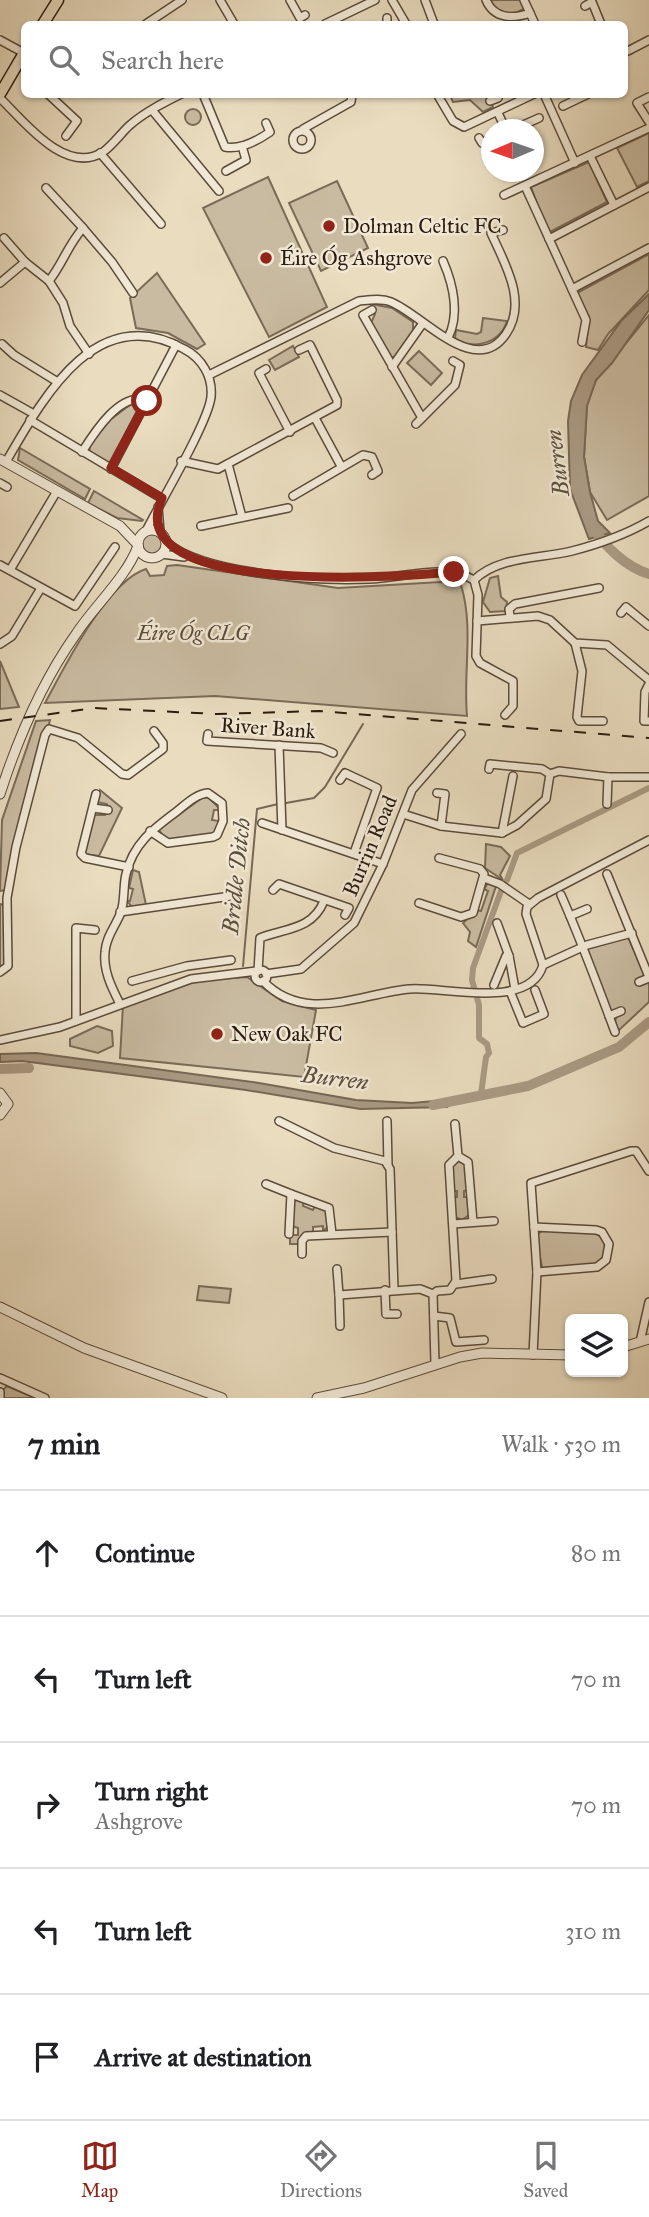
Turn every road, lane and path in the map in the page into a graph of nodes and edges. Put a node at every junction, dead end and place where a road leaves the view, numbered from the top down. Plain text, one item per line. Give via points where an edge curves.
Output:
1 (58, 0) edge
2 (181, 0) edge
3 (220, 0) edge
4 (290, 0) edge
5 (375, 0) edge
6 (425, 0) edge
7 (486, 0) edge
8 (524, 0) edge
9 (394, 1) edge
10 (585, 6) dead end
11 (530, 13) junction
12 (305, 15) dead end
13 (501, 15) junction
14 (45, 21) edge
15 (150, 21) edge
16 (232, 21) edge
17 (331, 21) edge
18 (404, 21) edge
19 (434, 21) edge
20 (498, 21) edge
21 (534, 21) edge
22 (600, 21) edge
23 (0, 40) edge
24 (649, 40) edge
25 (628, 50) edge
26 (21, 51) edge
27 (21, 58) edge
28 (0, 96) edge
29 (649, 97) edge
30 (52, 98) edge
31 (174, 98) edge
32 (205, 98) edge
33 (352, 98) edge
34 (440, 98) edge
35 (526, 98) edge
36 (546, 98) edge
37 (580, 98) edge
38 (563, 106) dead end
39 (152, 110) junction
40 (498, 113) junction
41 (501, 119) edge
42 (649, 122) edge
43 (266, 123) dead end
44 (649, 128) edge
45 (303, 129) dead end
46 (65, 136) dead end
47 (479, 138) dead end
48 (481, 141) edge
49 (242, 146) junction
50 (100, 153) junction
51 (590, 156) junction
52 (575, 163) junction
53 (226, 171) dead end
54 (525, 186) junction
55 (649, 187) edge
56 (46, 188) dead end
57 (219, 191) dead end
58 (504, 195) dead end
59 (614, 205) junction
60 (161, 224) dead end
61 (83, 228) junction
62 (503, 230) dead end
63 (4, 238) dead end
64 (550, 239) junction
65 (649, 248) edge
66 (443, 261) dead end
67 (25, 262) junction
68 (49, 281) junction
69 (0, 283) edge
70 (572, 289) junction
71 (133, 293) dead end
72 (372, 310) dead end
73 (423, 323) junction
74 (448, 338) junction
75 (582, 342) dead end
76 (2, 344) dead end
77 (176, 345) junction
78 (299, 350) dead end
79 (89, 354) junction
80 (453, 361) dead end
81 (392, 367) junction
82 (266, 369) dead end
83 (209, 375) junction
84 (56, 381) junction
85 (0, 395) edge
86 (147, 401) junction
87 (32, 417) junction
88 (315, 418) junction
89 (290, 432) junction
90 (82, 452) junction
91 (3, 460) edge
92 (181, 461) junction
93 (228, 464) junction
94 (341, 466) junction
95 (111, 468) junction
96 (372, 475) dead end
97 (57, 491) junction
98 (293, 496) dead end
99 (160, 502) junction
100 (288, 508) dead end
101 (242, 517) junction
102 (649, 522) edge
103 (201, 526) dead end
104 (124, 530) junction
105 (145, 531) junction
106 (160, 532) junction
107 (166, 542) junction
108 (138, 545) junction
109 (116, 547) dead end
110 (162, 554) junction
111 (191, 557) junction
112 (149, 558) junction
113 (131, 562) junction
114 (0, 565) edge
115 (10, 570) junction
116 (474, 580) junction
117 (41, 588) junction
118 (599, 588) dead end
119 (621, 613) dead end
120 (510, 616) junction
121 (477, 621) junction
122 (649, 626) edge
123 (575, 643) junction
124 (0, 644) edge
125 (649, 682) edge
126 (505, 715) dead end
127 (603, 721) dead end
128 (649, 721) edge
129 (154, 731) dead end
130 (208, 734) dead end
131 (461, 734) dead end
132 (279, 746) junction
133 (333, 753) dead end
134 (489, 769) dead end
135 (550, 774) junction
136 (649, 777) edge
137 (608, 778) junction
138 (340, 780) dead end
139 (515, 781) dead end
140 (437, 793) dead end
141 (0, 794) edge
142 (96, 794) dead end
143 (607, 804) dead end
144 (93, 808) junction
145 (108, 810) dead end
146 (403, 814) junction
147 (262, 823) dead end
148 (442, 826) junction
149 (282, 830) junction
150 (150, 831) junction
151 (502, 833) junction
152 (649, 840) edge
153 (354, 853) junction
154 (439, 858) dead end
155 (383, 864) junction
156 (129, 867) junction
157 (607, 874) dead end
158 (484, 878) junction
159 (272, 890) dead end
160 (238, 895) dead end
161 (561, 895) dead end
162 (4, 898) edge
163 (324, 901) junction
164 (419, 903) dead end
165 (529, 904) junction
166 (587, 909) dead end
167 (121, 912) junction
168 (345, 915) dead end
169 (570, 916) junction
170 (497, 923) dead end
171 (95, 930) dead end
172 (632, 933) junction
173 (582, 947) junction
174 (509, 956) junction
175 (231, 960) dead end
176 (544, 965) junction
177 (187, 966) junction
178 (0, 972) edge
179 (260, 973) junction
180 (649, 977) edge
181 (191, 978) junction
182 (132, 981) dead end
183 (639, 982) dead end
184 (494, 985) dead end
185 (513, 990) junction
186 (535, 990) dead end
187 (120, 1004) junction
188 (621, 1011) dead end
189 (609, 1016) junction
190 (76, 1021) junction
191 (615, 1032) dead end
192 (0, 1040) edge
193 (0, 1093) edge
194 (0, 1115) edge
195 (279, 1121) dead end
196 (387, 1121) dead end
197 (455, 1124) dead end
198 (457, 1156) junction
199 (388, 1165) junction
200 (649, 1171) edge
201 (267, 1184) dead end
202 (291, 1194) junction
203 (494, 1221) dead end
204 (473, 1222) junction
205 (453, 1224) junction
206 (534, 1227) junction
207 (391, 1232) junction
208 (289, 1234) dead end
209 (332, 1234) junction
210 (302, 1254) dead end
211 (337, 1269) dead end
212 (537, 1272) junction
213 (492, 1279) dead end
214 (456, 1284) junction
215 (385, 1290) junction
216 (394, 1290) junction
217 (339, 1294) junction
218 (433, 1294) junction
219 (649, 1302) edge
220 (0, 1307) edge
221 (397, 1314) dead end
222 (434, 1316) junction
223 (340, 1326) dead end
224 (484, 1340) dead end
225 (645, 1340) edge
226 (628, 1345) edge
227 (533, 1355) junction
228 (565, 1355) edge
229 (435, 1363) junction
230 (0, 1378) edge
231 (0, 1384) edge
232 (0, 1392) edge
233 (1, 1398) edge
234 (45, 1398) edge
235 (222, 1398) edge
236 (317, 1398) edge

1 - 14 main road
2 - 15 street
3 - 16 street
4 - 12 street via 300,18
5 - 17 street
6 - 19 street
7 - 13 street
8 - 11 street
9 - 18 street
10 - 22 street via 592,2
11 - 13 street via 515,19
11 - 21 street
13 - 20 street
23 - 26 street
24 - 25 street
27 - 28 main road
28 - 50 street via 61,152
29 - 42 street via 637,103
30 - 46 street via 77,121
31 - 39 street
32 - 49 street via 222,143 230,148
33 - 45 street
34 - 40 street via 457,126
35 - 40 street
36 - 52 street
37 - 38 street
39 - 50 street
39 - 57 street
40 - 41 street
43 - 49 street via 270,132
44 - 51 street
47 - 48 street
49 - 53 street via 246,159
50 - 60 street
51 - 52 street
51 - 59 street
52 - 54 street
54 - 58 street
54 - 64 street
55 - 59 street
56 - 61 street
59 - 64 street
61 - 68 street via 68,244 65,260
61 - 71 street
62 - 74 street via 491,233 515,289 514,322 504,337 483,350 460,346
63 - 67 street
64 - 70 street
65 - 70 street
66 - 74 street via 453,284
67 - 68 street
67 - 69 street
68 - 79 street
70 - 75 street via 586,320
72 - 81 street via 363,315
73 - 74 street
73 - 81 street
73 - 83 street via 392,303 359,301
76 - 84 street
77 - 79 street via 140,335 118,338
77 - 83 street via 198,359
77 - 86 street
78 - 88 street via 310,345 340,404
79 - 84 street
80 - 81 street via 460,365 455,385 419,421
82 - 89 street via 259,373
83 - 92 street via 208,408
84 - 87 street
85 - 87 street
86 - 90 street via 133,400 121,407 104,421
86 - 95 street
87 - 90 street
87 - 91 street
88 - 89 street
88 - 94 street
89 - 93 street
90 - 95 street
91 - 97 street
92 - 93 street via 209,468
92 - 99 street
93 - 101 street
94 - 96 street via 368,454 379,471
94 - 98 street
95 - 99 street
97 - 104 street
97 - 115 street
99 - 105 street
99 - 106 street
100 - 101 street
101 - 103 street
102 - 116 street via 594,544 488,566
104 - 105 street
104 - 108 street
105 - 106 street
105 - 108 street
106 - 107 street
107 - 110 street
107 - 111 street
108 - 112 street
108 - 113 street
109 - 117 street via 75,606
110 - 111 street
110 - 112 street
111 - 116 street via 253,572 309,578 454,572
112 - 113 street
113 - 141 street via 54,669
114 - 115 street
115 - 117 street
116 - 121 street via 478,586
117 - 124 street via 12,636
118 - 120 street via 515,604 509,609
119 - 122 street via 626,607
120 - 121 street
120 - 123 street via 550,620
121 - 126 street via 480,663 513,681 513,706
123 - 125 street via 607,645
123 - 127 street via 582,671 577,716 579,721
125 - 128 street via 644,721
129 - 162 street via 163,749 128,775 78,738 49,729
130 - 132 street, River Bank via 208,741
131 - 146 street, Burrin Road via 412,790
132 - 133 street, River Bank
132 - 149 street
134 - 135 street via 491,764 542,769
135 - 137 street via 559,771
135 - 151 street via 546,799
136 - 137 street
137 - 143 street via 611,793
138 - 153 street via 345,773 377,788
139 - 151 street
140 - 148 street via 444,794
142 - 144 street
144 - 145 street
144 - 156 street via 81,854
146 - 148 street
146 - 155 street, Burrin Road
147 - 149 street
148 - 151 street
149 - 153 street
150 - 150 street via 201,794 208,793 222,803 223,821 213,837 168,843
150 - 156 street
152 - 165 street
153 - 155 street
154 - 158 street via 480,869
155 - 179 street, Burrin Road via 354,923 301,969
156 - 167 street
157 - 172 street
158 - 164 street via 473,913 467,916
158 - 165 street
159 - 163 street via 279,884
160 - 167 street
161 - 169 street
162 - 178 street via 8,965
163 - 168 street via 349,908
163 - 179 street via 320,912 300,927 260,938
165 - 176 street via 526,914
166 - 169 street
167 - 187 street via 105,953 106,970
169 - 173 street
170 - 174 street
171 - 190 street via 76,929
172 - 173 street
172 - 180 street
173 - 176 street
173 - 189 street
174 - 184 street
174 - 185 street
175 - 177 street
176 - 185 street via 537,976
177 - 181 street
177 - 182 street
179 - 181 street
179 - 185 street via 282,995 318,1005 413,988 476,995
180 - 183 street
181 - 187 street
185 - 186 street via 523,1023 544,1014
187 - 190 street
188 - 189 street
189 - 191 street
190 - 192 street
193 - 194 street via 8,1104
195 - 199 street via 334,1148
196 - 199 street
197 - 198 street
198 - 204 street via 468,1162
198 - 205 street via 449,1165
199 - 207 street
200 - 206 street via 636,1150 531,1184
201 - 202 street
202 - 208 street
202 - 209 street via 329,1208
203 - 204 street
204 - 205 street
205 - 214 street
206 - 212 street
206 - 212 street via 596,1230 609,1244 606,1260 597,1266
207 - 209 street
207 - 216 street
209 - 210 street via 303,1237
211 - 217 street
212 - 227 street
213 - 214 street
214 - 218 street
215 - 216 street
215 - 217 street
215 - 221 street via 386,1314
216 - 218 street via 420,1289
217 - 223 street
218 - 222 street
219 - 225 street
220 - 235 street via 84,1348
222 - 224 street via 450,1318 456,1342
222 - 229 street
225 - 226 street
227 - 228 street
227 - 229 street via 482,1353
229 - 236 street via 365,1388
230 - 231 street
230 - 234 street
232 - 233 street

